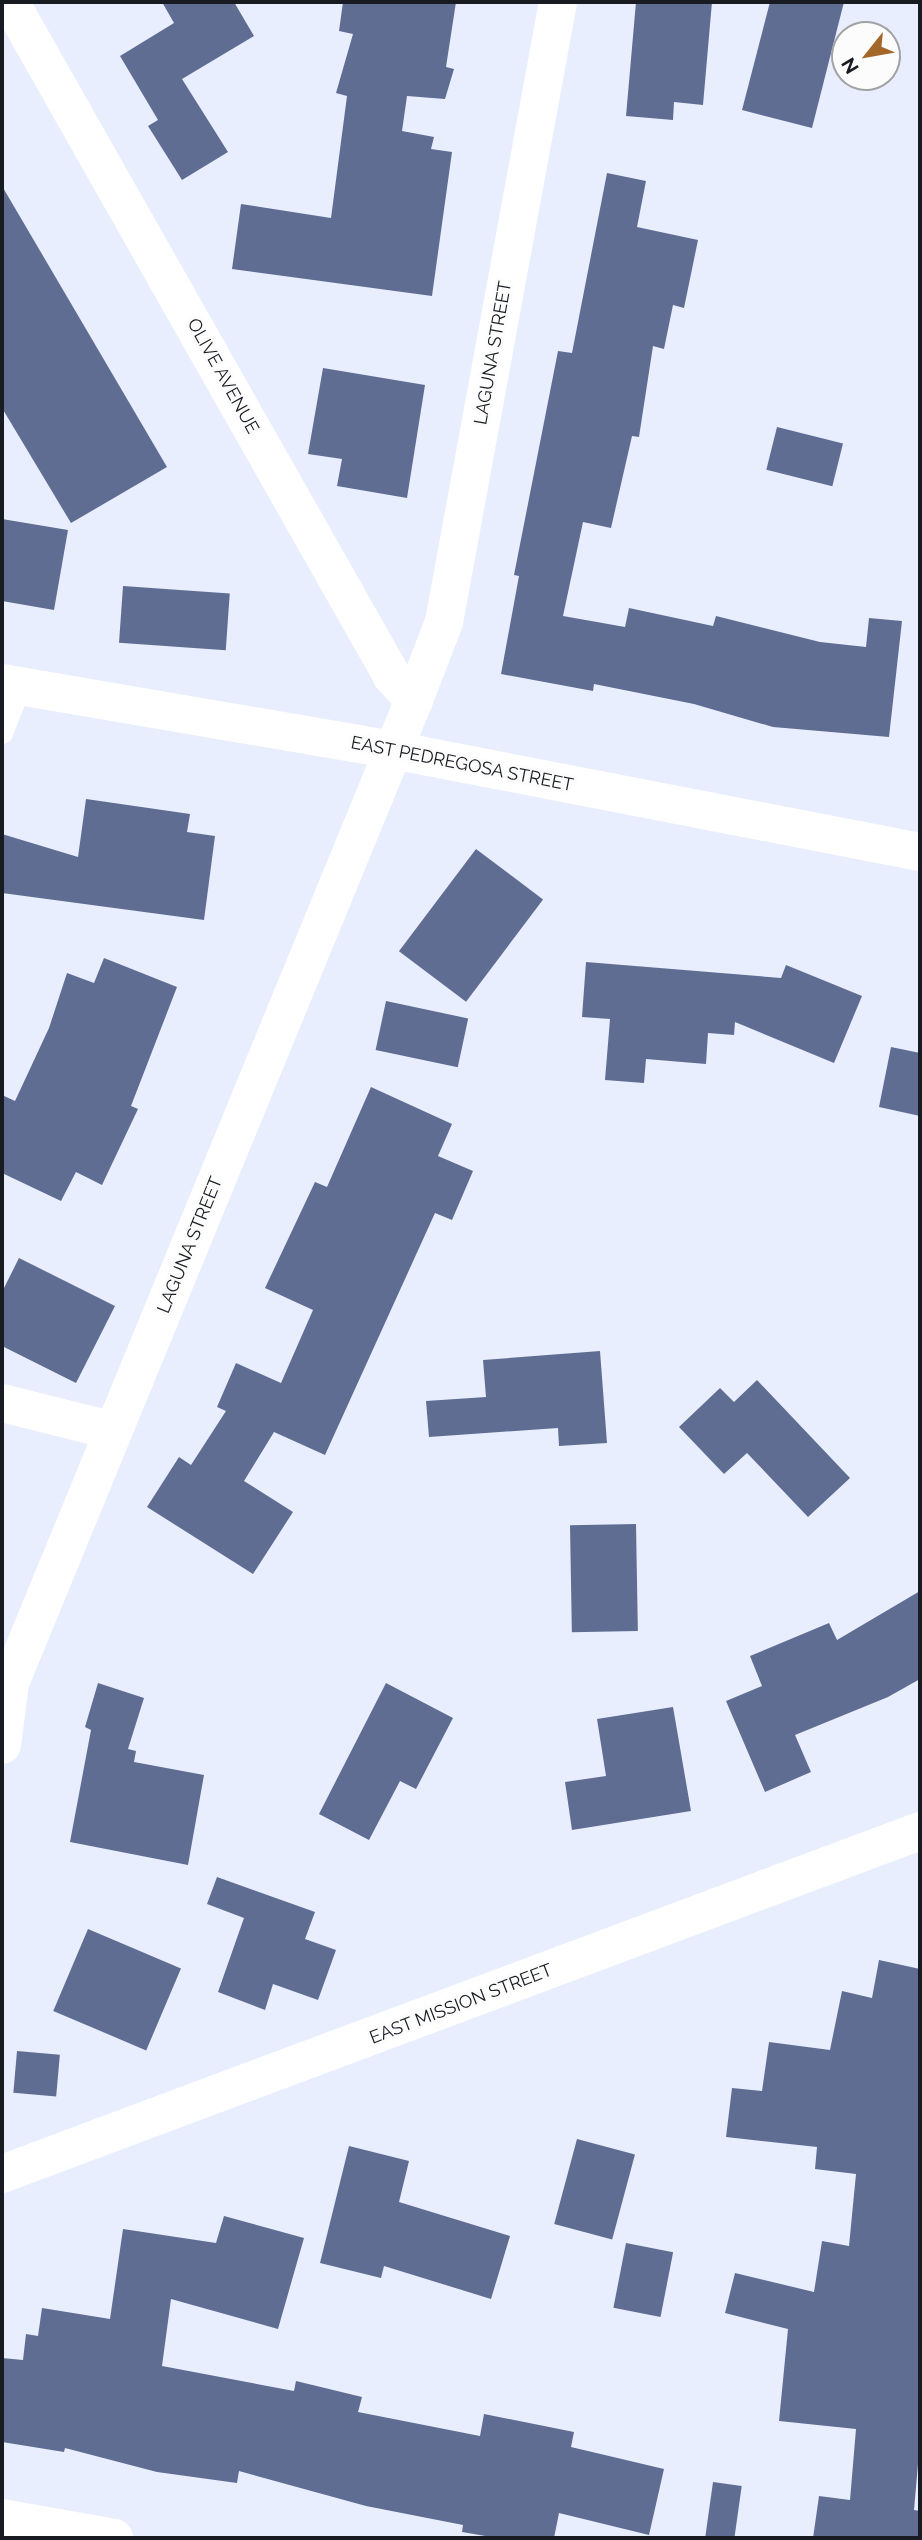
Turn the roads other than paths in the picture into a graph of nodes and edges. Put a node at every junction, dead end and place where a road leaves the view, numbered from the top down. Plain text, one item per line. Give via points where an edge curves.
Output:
1 (10, 2) edge
2 (558, 2) edge
3 (11, 685) edge
4 (414, 699) junction
5 (2, 733) edge
6 (393, 750) junction
7 (920, 852) edge
8 (2, 1403) edge
9 (114, 1431) junction
10 (2, 1745) edge
11 (920, 1831) edge
12 (2, 2174) edge
13 (2, 2518) edge
14 (114, 2538) edge

1 - 4 street, OLIVE AVENUE via 392,676
2 - 4 street, LAGUNA STREET via 444,622
3 - 5 lane
3 - 6 street, EAST PEDREGOSA STREET
4 - 6 street
6 - 7 street, EAST PEDREGOSA STREET
6 - 9 street, LAGUNA STREET
8 - 9 street
9 - 10 street, LAGUNA STREET via 10,1683
11 - 12 street, EAST MISSION STREET
13 - 14 street

